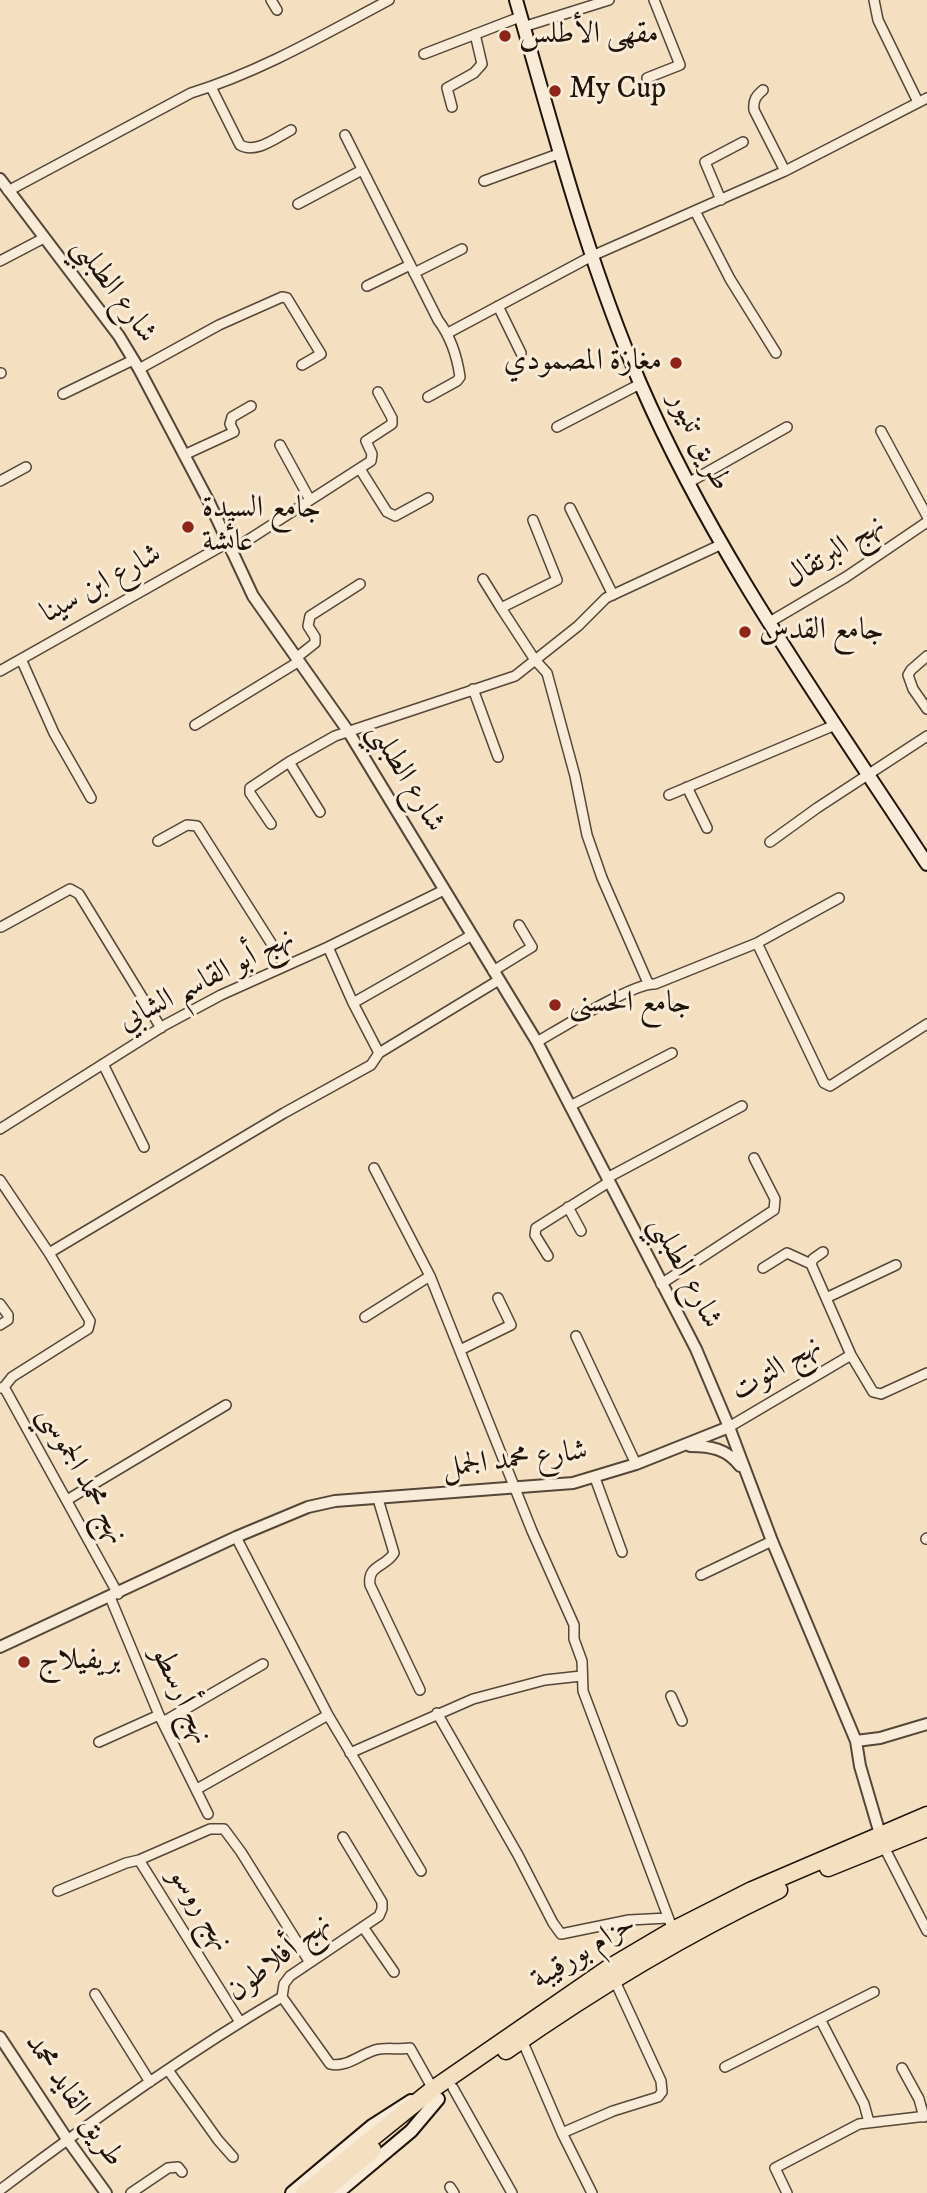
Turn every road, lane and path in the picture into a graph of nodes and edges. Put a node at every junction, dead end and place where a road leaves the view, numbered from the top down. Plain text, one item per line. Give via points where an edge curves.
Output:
1 (271, 0) edge
2 (389, 0) edge
3 (516, 0) edge
4 (609, 0) edge
5 (654, 0) edge
6 (874, 0) edge
7 (277, 10) dead end
8 (522, 22) junction
9 (475, 34) junction
10 (424, 54) dead end
11 (647, 78) dead end
12 (211, 87) junction
13 (763, 90) dead end
14 (923, 100) edge
15 (452, 107) dead end
16 (291, 130) dead end
17 (345, 135) dead end
18 (743, 142) dead end
19 (561, 153) junction
20 (362, 170) junction
21 (785, 172) junction
22 (0, 179) edge
23 (484, 181) dead end
24 (8, 191) junction
25 (721, 200) junction
26 (298, 204) dead end
27 (695, 211) junction
28 (44, 238) junction
29 (462, 249) dead end
30 (592, 256) junction
31 (0, 261) edge
32 (412, 269) junction
33 (367, 286) dead end
34 (498, 306) junction
35 (448, 333) junction
36 (521, 353) dead end
37 (776, 353) dead end
38 (136, 364) junction
39 (302, 365) dead end
40 (640, 384) junction
41 (378, 392) dead end
42 (62, 394) dead end
43 (428, 397) dead end
44 (251, 406) dead end
45 (557, 427) dead end
46 (787, 427) dead end
47 (881, 431) dead end
48 (280, 445) dead end
49 (184, 456) junction
50 (26, 467) dead end
51 (360, 469) junction
52 (0, 481) edge
53 (688, 483) junction
54 (428, 498) dead end
55 (310, 500) junction
56 (570, 508) dead end
57 (927, 516) edge
58 (533, 520) dead end
59 (927, 522) edge
60 (720, 545) junction
61 (229, 547) junction
62 (483, 579) dead end
63 (360, 584) dead end
64 (613, 594) junction
65 (501, 608) junction
66 (768, 623) junction
67 (927, 656) edge
68 (21, 659) junction
69 (297, 660) junction
70 (535, 660) junction
71 (0, 671) edge
72 (473, 689) junction
73 (927, 709) edge
74 (195, 725) dead end
75 (835, 725) junction
76 (348, 731) junction
77 (927, 736) edge
78 (498, 757) dead end
79 (289, 762) junction
80 (868, 774) junction
81 (687, 787) junction
82 (669, 795) dead end
83 (91, 798) dead end
84 (320, 813) dead end
85 (271, 824) dead end
86 (707, 828) dead end
87 (158, 841) dead end
88 (770, 842) dead end
89 (927, 864) edge
90 (444, 890) junction
91 (839, 898) dead end
92 (519, 925) dead end
93 (1, 927) edge
94 (472, 935) junction
95 (757, 943) junction
96 (328, 947) junction
97 (285, 965) junction
98 (496, 976) junction
99 (648, 983) junction
100 (353, 1003) junction
101 (927, 1024) edge
102 (161, 1028) junction
103 (537, 1042) junction
104 (379, 1053) junction
105 (673, 1053) dead end
106 (103, 1064) junction
107 (572, 1105) junction
108 (742, 1106) dead end
109 (0, 1129) edge
110 (144, 1147) dead end
111 (754, 1158) dead end
112 (374, 1168) dead end
113 (608, 1180) junction
114 (0, 1181) edge
115 (568, 1207) junction
116 (581, 1231) dead end
117 (822, 1252) dead end
118 (49, 1253) junction
119 (548, 1256) dead end
120 (811, 1264) junction
121 (896, 1265) dead end
122 (763, 1268) dead end
123 (430, 1276) junction
124 (661, 1284) junction
125 (498, 1298) dead end
126 (826, 1298) junction
127 (0, 1304) edge
128 (365, 1317) dead end
129 (0, 1325) edge
130 (576, 1336) dead end
131 (460, 1350) junction
132 (850, 1355) junction
133 (927, 1373) edge
134 (2, 1388) edge
135 (226, 1405) dead end
136 (729, 1427) junction
137 (684, 1446) junction
138 (636, 1464) junction
139 (747, 1474) junction
140 (595, 1478) junction
141 (513, 1486) junction
142 (378, 1499) junction
143 (67, 1500) junction
144 (236, 1537) junction
145 (772, 1541) junction
146 (622, 1552) dead end
147 (701, 1576) dead end
148 (114, 1595) junction
149 (0, 1647) edge
150 (263, 1664) dead end
151 (581, 1674) junction
152 (420, 1690) dead end
153 (671, 1696) dead end
154 (437, 1713) junction
155 (328, 1715) junction
156 (161, 1718) junction
157 (682, 1721) dead end
158 (927, 1724) edge
159 (856, 1741) junction
160 (99, 1742) dead end
161 (350, 1753) junction
162 (197, 1789) junction
163 (927, 1807) edge
164 (208, 1814) dead end
165 (927, 1815) edge
166 (927, 1828) edge
167 (927, 1836) edge
168 (343, 1838) dead end
169 (882, 1839) junction
170 (139, 1860) junction
171 (422, 1871) dead end
172 (58, 1891) dead end
173 (671, 1924) junction
174 (363, 1927) junction
175 (927, 1931) edge
176 (309, 1961) junction
177 (394, 1972) dead end
178 (614, 1979) junction
179 (874, 1992) dead end
180 (95, 1994) dead end
181 (282, 1997) junction
182 (820, 2019) junction
183 (240, 2022) junction
184 (0, 2037) edge
185 (522, 2040) junction
186 (725, 2067) dead end
187 (902, 2068) dead end
188 (168, 2070) junction
189 (150, 2082) junction
190 (453, 2088) junction
191 (436, 2094) junction
192 (925, 2117) edge
193 (869, 2122) junction
194 (562, 2133) junction
195 (67, 2139) junction
196 (233, 2157) dead end
197 (183, 2172) dead end
198 (0, 2190) edge
199 (313, 2190) edge
200 (107, 2193) edge
201 (131, 2193) edge
202 (292, 2193) edge
203 (337, 2193) edge
204 (512, 2193) edge
205 (592, 2193) edge
206 (787, 2193) edge

1 - 7 street
2 - 12 street
3 - 8 main road, طريق تنيور
4 - 8 street
5 - 11 street via 680,65
6 - 14 street via 878,20
8 - 9 street
8 - 19 main road, طريق تنيور
9 - 10 street
9 - 15 street via 482,64 446,88
12 - 16 street via 245,148
12 - 24 street via 191,93
13 - 21 street via 756,96 754,110
14 - 21 street
17 - 20 street
18 - 25 street via 705,162
19 - 23 street
19 - 30 main road, طريق تنيور
20 - 26 street
20 - 32 street
21 - 25 street
22 - 24 street, شارع الطبلبي
24 - 28 street, شارع الطبلبي
25 - 27 street
27 - 30 street
27 - 37 street
28 - 31 street
28 - 38 street, شارع الطبلبي
29 - 32 street
30 - 34 street
30 - 40 main road, طريق تنيور
32 - 33 street
32 - 35 street
34 - 35 street
34 - 36 street
35 - 43 street via 460,377
38 - 39 street via 282,297 287,298 321,354
38 - 42 street
38 - 49 street, شارع الطبلبي
40 - 45 street
40 - 53 main road, طريق تنيور
41 - 51 street via 392,424 366,441 371,461
44 - 49 street via 232,417 234,432
46 - 53 street
47 - 57 street
48 - 55 street
49 - 61 street, شارع الطبلبي
50 - 52 street
51 - 54 street via 394,516
51 - 55 street, شارع ابن سينا
53 - 60 main road, طريق تنيور
55 - 61 street, شارع ابن سينا
56 - 64 street
58 - 65 street via 558,580
59 - 66 street, نهج البرتقال
60 - 64 street
60 - 66 main road, طريق تنيور
61 - 68 street, شارع ابن سينا
61 - 69 street, شارع الطبلبي via 253,596
62 - 65 street
63 - 69 street via 310,616 308,626 315,643
64 - 70 street
65 - 70 street
66 - 75 main road, طريق تنيور
67 - 73 street via 908,675
68 - 71 street, شارع ابن سينا
68 - 83 street via 54,733
69 - 74 street
69 - 76 street, شارع الطبلبي
70 - 72 street via 515,676
70 - 99 street via 552,685 598,867
72 - 76 street
72 - 78 street
75 - 80 main road, طريق تنيور
75 - 81 street
76 - 79 street
76 - 90 street, شارع الطبلبي
77 - 80 street
79 - 84 street
79 - 85 street via 250,789
80 - 88 street
80 - 89 main road, طريق تنيور
81 - 82 street
81 - 86 street
87 - 97 street via 187,825 197,826
90 - 94 street, شارع الطبلبي
90 - 96 street, نهج أبو القاسم الشابي
91 - 95 street
92 - 98 street via 532,947
93 - 102 street via 70,889 79,894
94 - 98 street, شارع الطبلبي
94 - 100 street
95 - 99 street
95 - 101 street via 824,1083 830,1086
96 - 97 street, نهج أبو القاسم الشابي
96 - 100 street
97 - 102 street, نهج أبو القاسم الشابي
98 - 103 street, شارع الطبلبي
98 - 104 street
99 - 103 street
100 - 104 street
102 - 106 street, نهج أبو القاسم الشابي
103 - 107 street, شارع الطبلبي
104 - 118 street via 371,1065
105 - 107 street
106 - 109 street, نهج أبو القاسم الشابي
106 - 110 street
107 - 113 street, شارع الطبلبي
108 - 113 street
111 - 124 street via 775,1199 774,1210
112 - 123 street
113 - 115 street
113 - 124 street, شارع الطبلبي
114 - 118 street
115 - 116 street
115 - 119 street via 536,1228 535,1235
117 - 120 street
118 - 134 street via 90,1321 88,1329
120 - 122 street via 787,1253
120 - 126 street, نهج التوت
121 - 126 street
123 - 128 street
123 - 131 street
124 - 136 street, شارع الطبلبي via 696,1349
125 - 131 street via 511,1325
126 - 132 street, نهج التوت
127 - 129 street via 8,1315
130 - 138 street
131 - 141 street
132 - 133 street, نهج التوت via 873,1392 881,1394
132 - 136 street, نهج التوت
134 - 143 street, نهج محمد الجموسي
135 - 143 street
136 - 137 street, شارع محمد الجمل
136 - 139 street
137 - 138 street, شارع محمد الجمل
137 - 139 street via 723,1451
138 - 140 street, شارع محمد الجمل
139 - 145 street
140 - 141 street, شارع محمد الجمل
140 - 146 street
141 - 142 street, شارع محمد الجمل
141 - 151 street via 574,1627
142 - 144 street, شارع محمد الجمل via 308,1507
142 - 152 street via 394,1553 372,1569 370,1585
143 - 148 street, نهج محمد الجموسي
144 - 148 street, شارع محمد الجمل
144 - 155 street
145 - 147 street
145 - 159 street
148 - 149 street, شارع محمد الجمل
148 - 156 street, نهج أرسطو
150 - 156 street
151 - 154 street via 509,1688
151 - 173 street via 585,1698
153 - 157 street
154 - 161 street
154 - 173 street via 561,1934 629,1920
155 - 161 street
155 - 162 street
156 - 160 street
156 - 162 street, نهج أرسطو
158 - 159 street
159 - 169 street
161 - 171 street
162 - 164 street, نهج أرسطو
163 - 169 highway
165 - 169 highway, حزام بورقيبة
166 - 169 highway, حزام بورقيبة
167 - 169 highway
168 - 174 street, نهج أفلاطون via 382,1902 379,1916
169 - 173 highway, حزام بورقيبة
169 - 175 street
169 - 178 highway, حزام بورقيبة via 758,1899
170 - 172 street
170 - 176 street via 210,1829 225,1829
170 - 183 street, نهج روسو
173 - 191 highway, حزام بورقيبة
174 - 176 street, نهج أفلاطون
174 - 177 street
176 - 181 street, نهج أفلاطون via 284,1984
178 - 185 highway, حزام بورقيبة
178 - 194 street via 662,2092
179 - 182 street
180 - 189 street
181 - 183 street, نهج أفلاطون
181 - 191 street via 330,2064 342,2066 378,2049 410,2048
182 - 186 street
182 - 193 street
183 - 188 street, نهج أفلاطون
184 - 195 street, طريق القايد محمد
185 - 190 highway, حزام بورقيبة
185 - 194 street
187 - 192 street
188 - 189 street, نهج أفلاطون
188 - 196 street
189 - 195 street, نهج أفلاطون
190 - 191 highway, حزام بورقيبة
190 - 204 street
191 - 199 highway, حزام بورقيبة
191 - 202 main road via 395,2109
191 - 203 main road via 411,2131
192 - 193 street
193 - 206 street via 775,2168
194 - 205 street
195 - 198 street, نهج أفلاطون
195 - 200 street, طريق القايد محمد
197 - 201 street via 178,2167 168,2168

